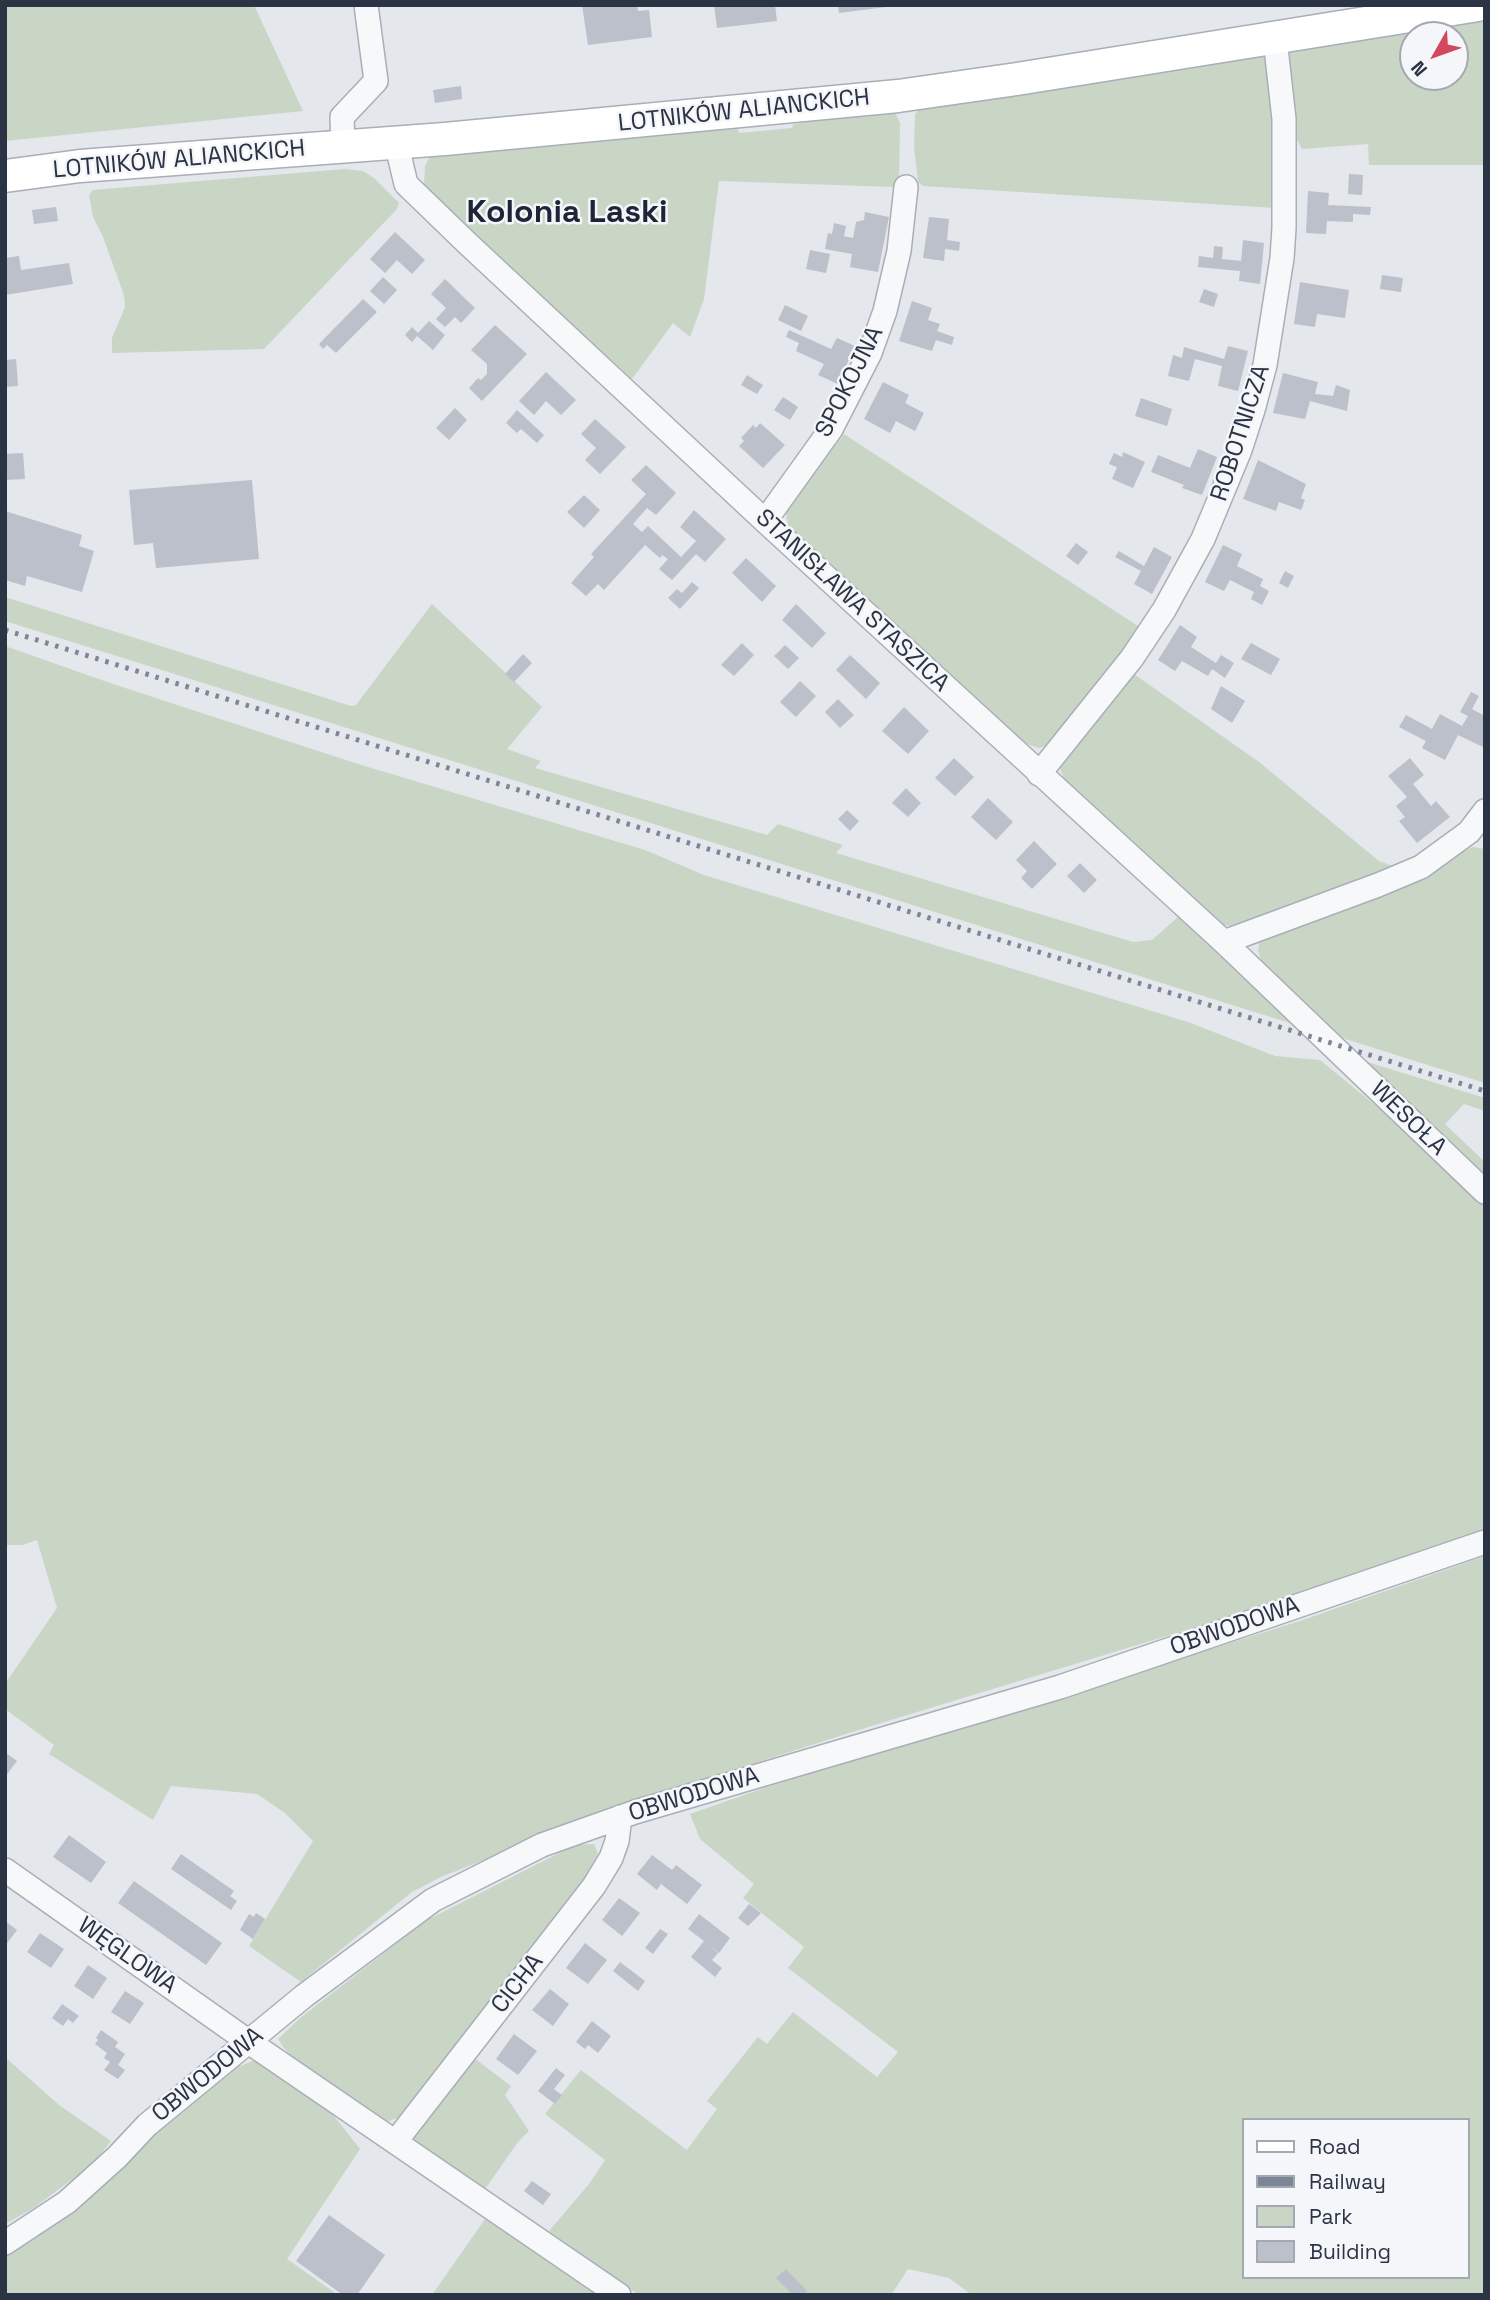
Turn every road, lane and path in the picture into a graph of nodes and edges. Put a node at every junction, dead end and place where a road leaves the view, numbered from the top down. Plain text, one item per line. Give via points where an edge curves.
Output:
1 (366, 5) edge
2 (1478, 5) edge
3 (1275, 39) junction
4 (396, 142) junction
5 (343, 145) junction
6 (5, 176) edge
7 (906, 187) dead end
8 (765, 521) junction
9 (1039, 774) junction
10 (1485, 811) edge
11 (1477, 834) edge
12 (1224, 942) junction
13 (1332, 1044) joint
14 (1485, 1192) edge
15 (1485, 1542) edge
16 (620, 1817) junction
17 (5, 1870) edge
18 (249, 2042) junction
19 (396, 2141) junction
20 (5, 2243) edge
21 (619, 2295) edge

1 - 5 street via 376,81 342,117
2 - 3 main road, LOTNIKÓW ALIANCKICH
3 - 4 main road, LOTNIKÓW ALIANCKICH via 898,96
3 - 9 street, ROBOTNICZA via 1284,119 1284,228 1265,365 1253,411 1203,539 1170,599 1132,658
4 - 5 main road, LOTNIKÓW ALIANCKICH
4 - 8 street, STANISŁAWA STASZICA via 406,184
5 - 6 main road, LOTNIKÓW ALIANCKICH
7 - 8 street, SPOKOJNA via 899,251 870,353 831,429
8 - 9 street, STANISŁAWA STASZICA
9 - 12 street, STANISŁAWA STASZICA
10 - 11 street
11 - 12 street via 1409,872
12 - 13 street, STANISŁAWA STASZICA
13 - 14 street, WESOŁA
15 - 16 street, OBWODOWA via 1060,1687
16 - 18 street, OBWODOWA via 542,1845 433,1900
16 - 19 street, CICHA via 611,1858 594,1886
17 - 18 street, WĘGLOWA
18 - 19 street
18 - 20 street, OBWODOWA via 147,2125 66,2202
19 - 21 street

